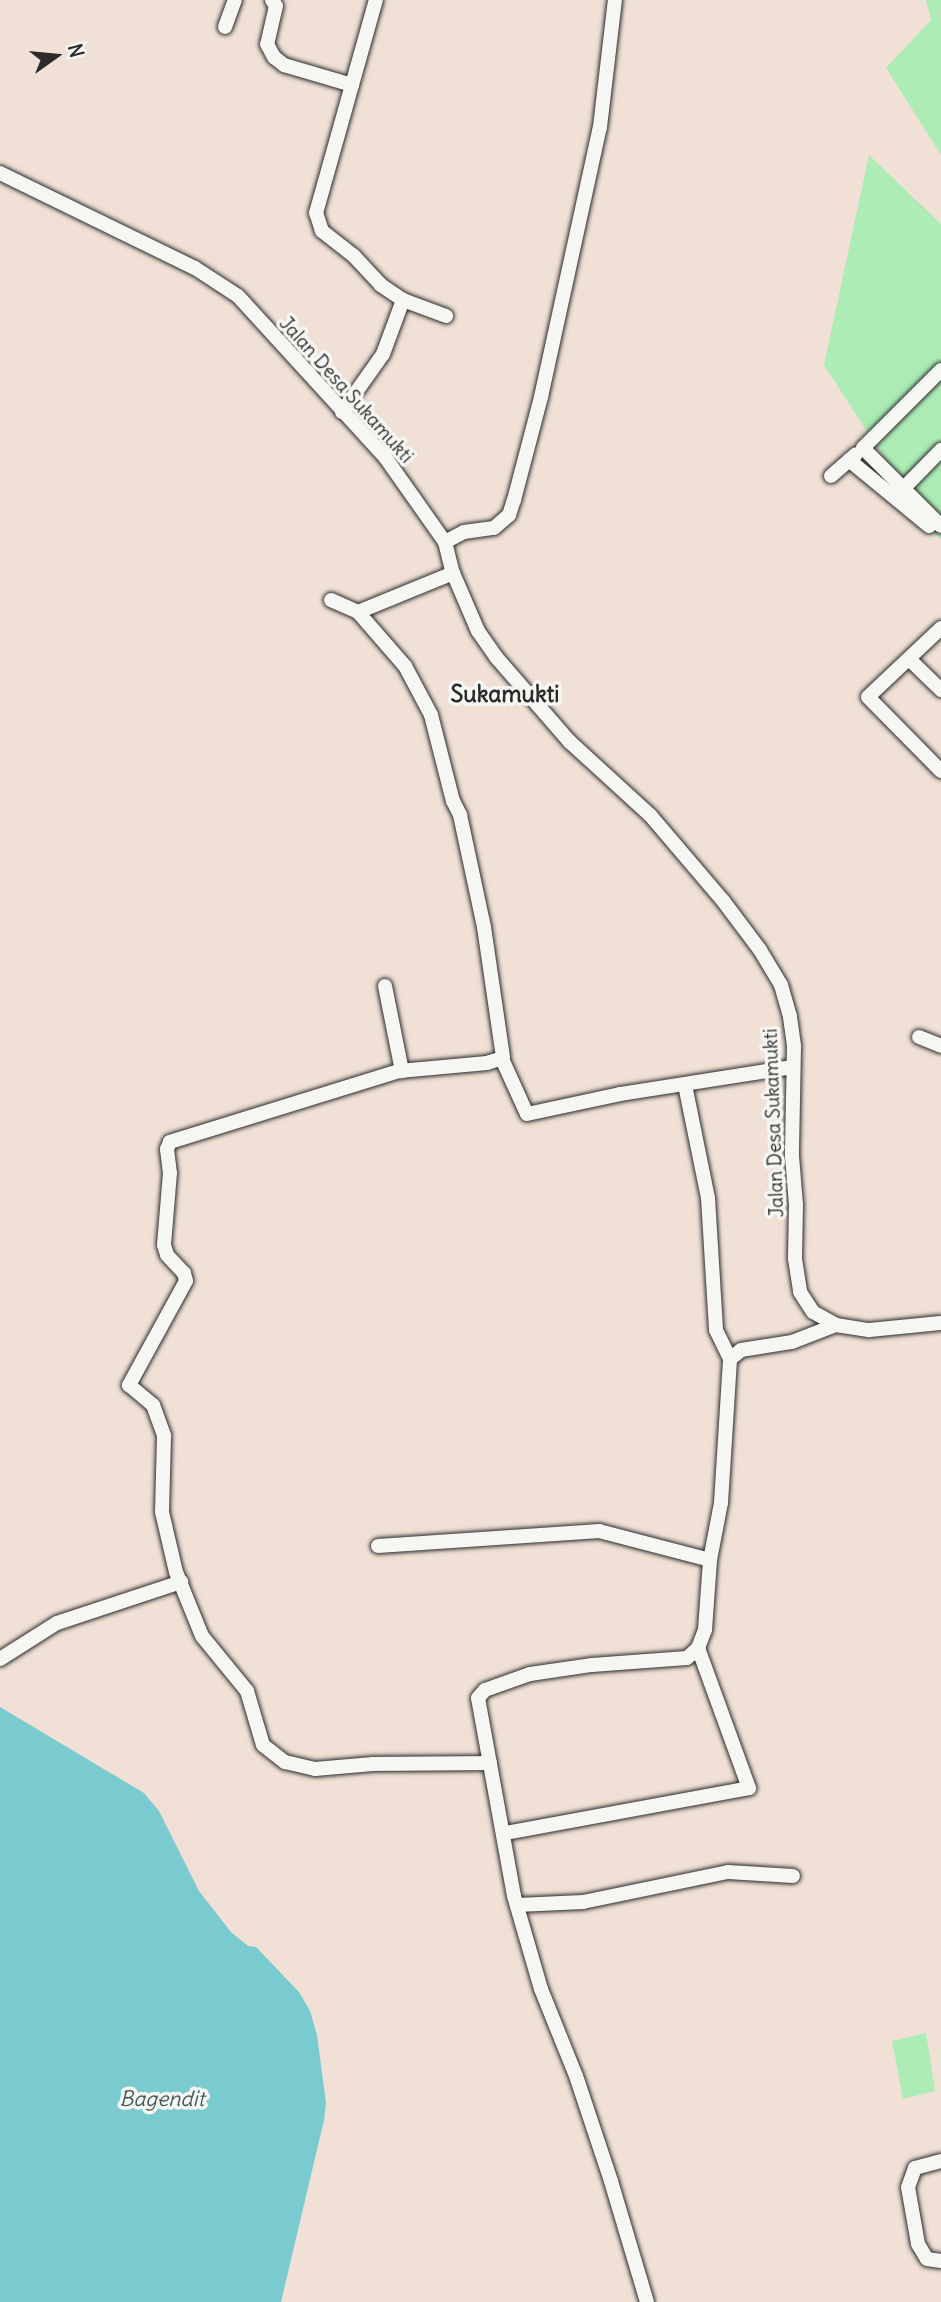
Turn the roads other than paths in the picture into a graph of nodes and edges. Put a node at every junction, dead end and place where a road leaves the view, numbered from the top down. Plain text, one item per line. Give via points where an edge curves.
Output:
1 (235, 0) edge
2 (272, 0) edge
3 (376, 0) edge
4 (615, 0) edge
5 (225, 27) dead end
6 (352, 85) junction
7 (0, 173) edge
8 (402, 300) junction
9 (446, 316) dead end
10 (941, 370) edge
11 (342, 412) junction
12 (863, 448) junction
13 (941, 450) edge
14 (849, 460) junction
15 (831, 476) dead end
16 (899, 493) junction
17 (941, 532) edge
18 (446, 542) junction
19 (453, 573) junction
20 (331, 600) dead end
21 (358, 612) junction
22 (941, 628) edge
23 (909, 659) junction
24 (941, 690) edge
25 (941, 771) edge
26 (385, 986) dead end
27 (919, 1037) dead end
28 (941, 1046) edge
29 (502, 1059) junction
30 (792, 1067) junction
31 (402, 1071) junction
32 (685, 1085) junction
33 (941, 1323) edge
34 (835, 1325) junction
35 (730, 1359) junction
36 (378, 1546) dead end
37 (710, 1560) junction
38 (181, 1582) junction
39 (698, 1647) junction
40 (0, 1659) edge
41 (489, 1763) junction
42 (505, 1833) junction
43 (793, 1877) dead end
44 (517, 1905) junction
45 (941, 2161) edge
46 (941, 2261) edge
47 (647, 2302) edge

1 - 5 street
2 - 6 street via 276,6 267,44 274,57 284,65
3 - 6 street
4 - 18 street via 600,127 514,500 509,514 494,528 464,532
6 - 8 street via 317,221
7 - 11 street, Jalan Desa Sukamukti via 195,268 238,296
8 - 9 street
8 - 11 street via 383,354
10 - 12 street
11 - 18 street, Jalan Desa Sukamukti via 384,457
12 - 14 street
12 - 16 street
13 - 16 street
14 - 15 street
14 - 16 street
16 - 17 street
18 - 19 street, Jalan Desa Sukamukti
19 - 21 street
19 - 30 street, Jalan Desa Sukamukti via 478,631 496,657 570,743 650,815 760,950 781,985 790,1017
20 - 21 street
21 - 29 street via 405,666 431,715 460,815 484,927
22 - 23 street
23 - 24 street
23 - 25 street via 868,697
26 - 31 street
27 - 28 street
29 - 31 street
29 - 32 street via 527,1114
30 - 32 street
30 - 34 street, Jalan Desa Sukamukti via 795,1259 800,1292 813,1312
31 - 38 street via 170,1142 164,1245 186,1278 129,1385 153,1405 164,1436 163,1521
32 - 35 street via 708,1198 716,1330
33 - 34 street, Jalan Desa Sukamukti via 869,1330
34 - 35 street via 792,1342 741,1350
35 - 37 street via 721,1503
36 - 37 street via 599,1531
37 - 39 street via 705,1630
38 - 40 street via 57,1623
38 - 41 street via 202,1636 247,1691 263,1745 285,1762 315,1769
39 - 41 street via 687,1658 530,1674 485,1690 478,1698
39 - 42 street via 749,1788
41 - 42 street
42 - 44 street
43 - 44 street via 727,1872 583,1902
44 - 47 street
45 - 46 street via 915,2168 908,2187 918,2244 927,2259

